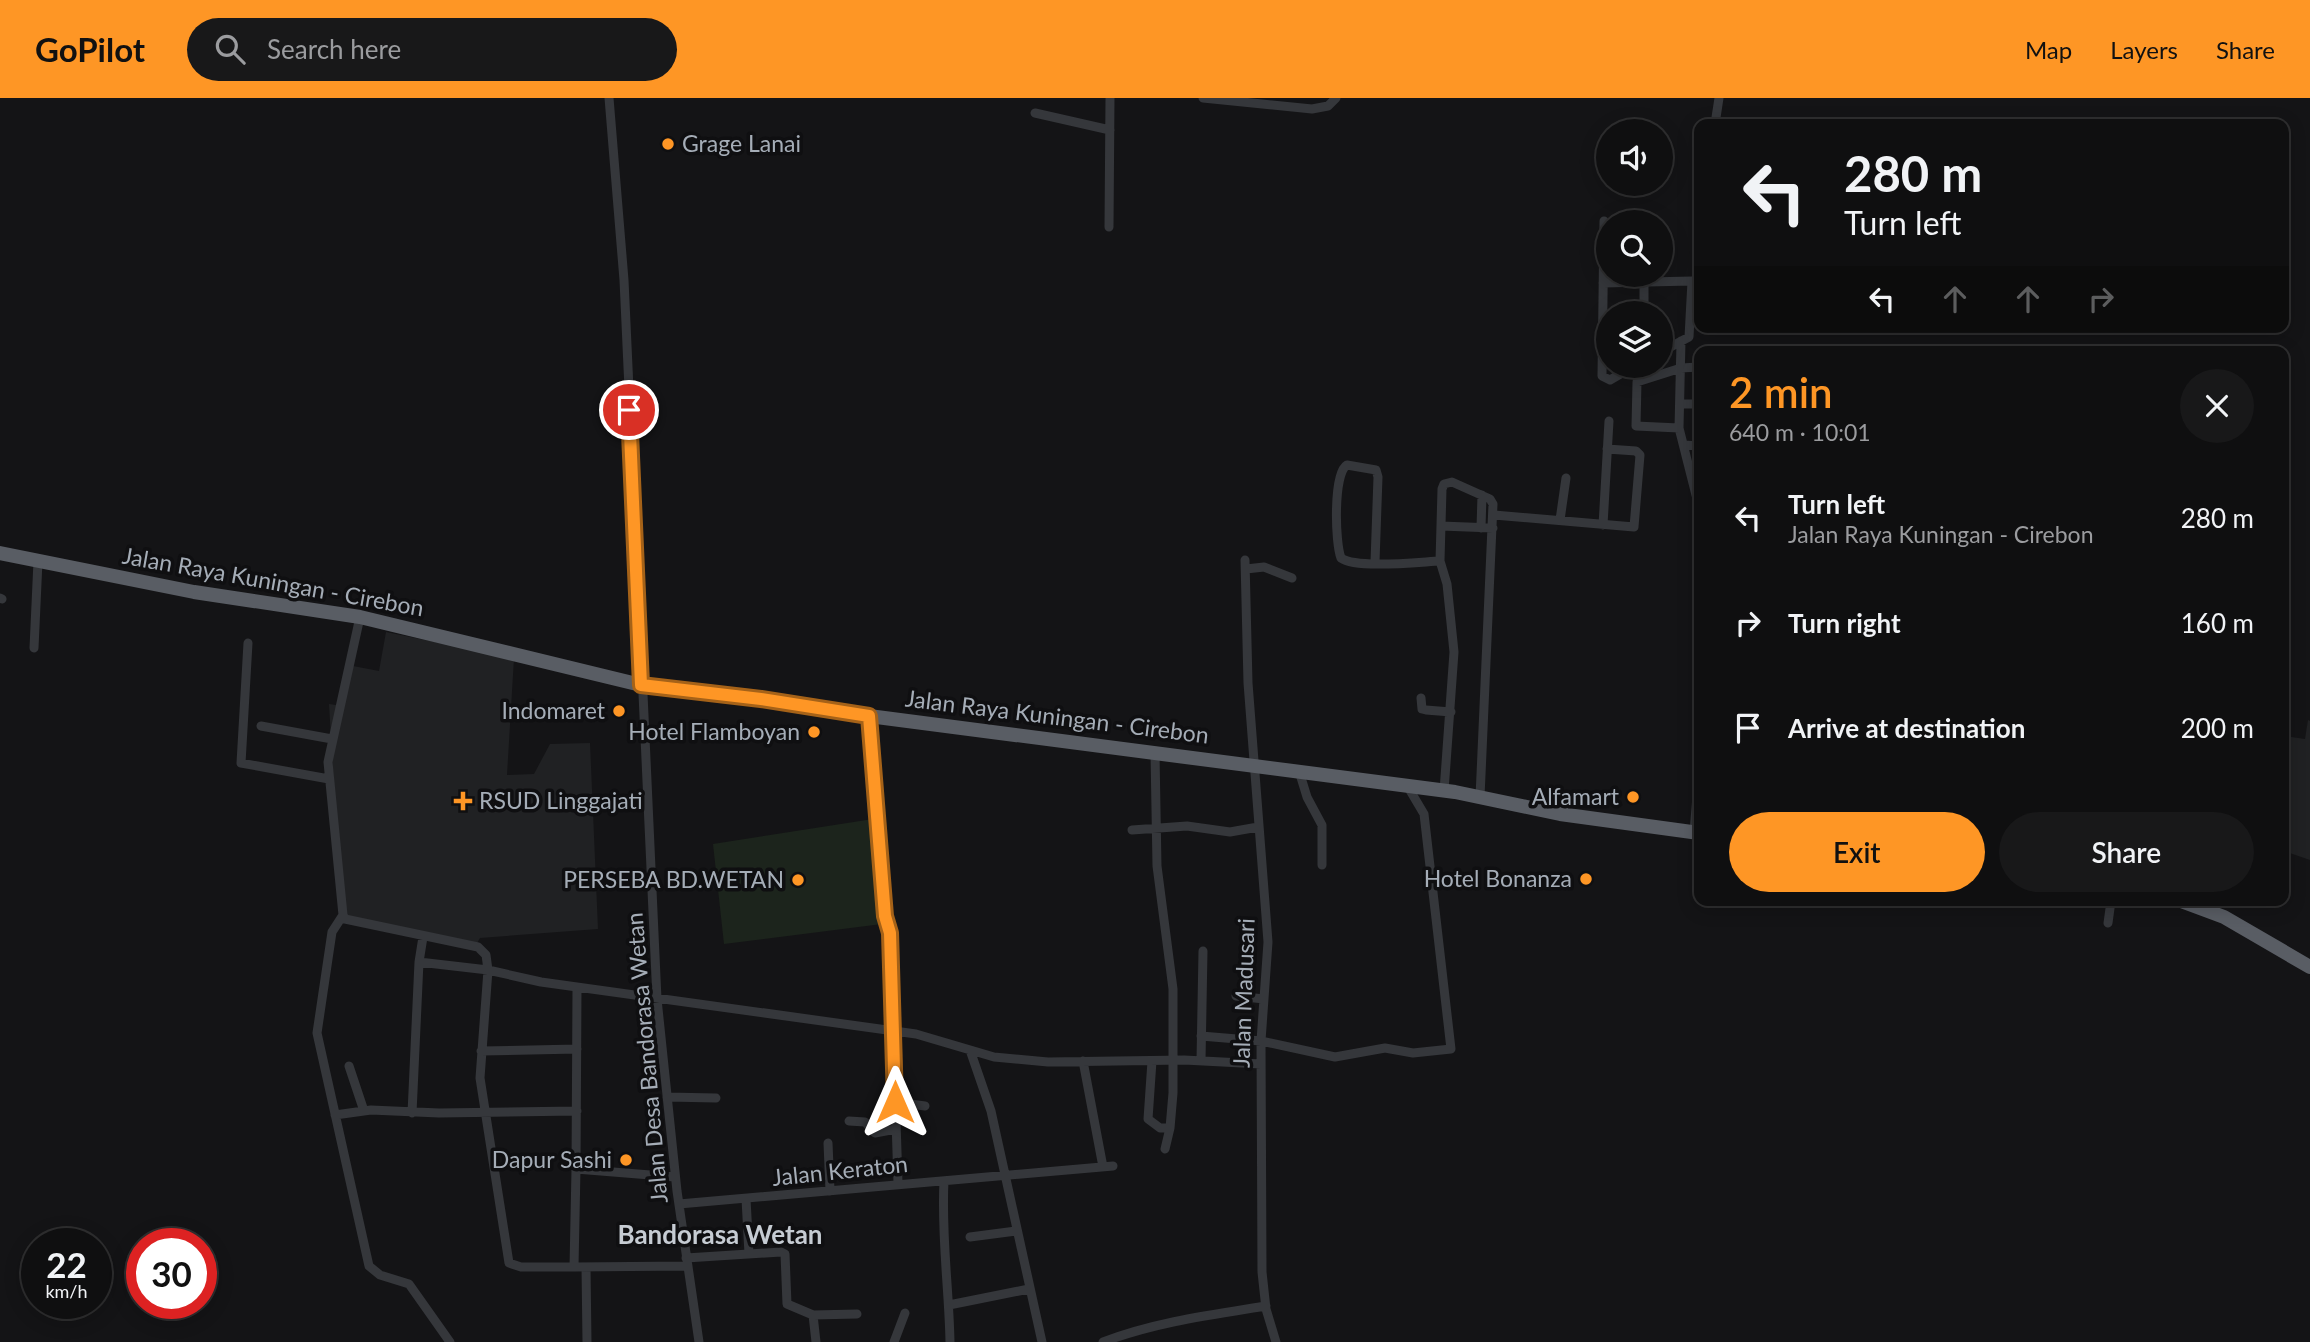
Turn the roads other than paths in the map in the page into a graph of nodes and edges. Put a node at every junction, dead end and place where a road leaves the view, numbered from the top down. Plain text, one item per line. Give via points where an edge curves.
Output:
1 (609, 98) edge
2 (1110, 98) edge
3 (1203, 98) edge
4 (1336, 98) edge
5 (1719, 98) edge
6 (1223, 99) edge
7 (1035, 113) dead end
8 (1716, 119) edge
9 (1110, 130) junction
10 (1109, 227) dead end
11 (1673, 281) edge
12 (1694, 281) edge
13 (1694, 292) edge
14 (1681, 341) junction
15 (1673, 345) edge
16 (1681, 368) junction
17 (1694, 368) edge
18 (1680, 404) junction
19 (1694, 404) edge
20 (1609, 421) dead end
21 (1679, 428) junction
22 (1684, 445) junction
23 (1694, 446) edge
24 (1607, 449) junction
25 (1694, 477) edge
26 (1566, 478) dead end
27 (1482, 495) junction
28 (1494, 515) junction
29 (1560, 520) junction
30 (1603, 525) junction
31 (1441, 526) junction
32 (1480, 528) junction
33 (1493, 528) junction
34 (0, 553) edge
35 (38, 561) junction
36 (1440, 561) junction
37 (1375, 562) junction
38 (1292, 578) dead end
39 (360, 617) junction
40 (248, 643) dead end
41 (34, 648) dead end
42 (641, 685) junction
43 (1421, 698) dead end
44 (1451, 712) junction
45 (869, 716) junction
46 (261, 726) dead end
47 (332, 739) junction
48 (1155, 753) junction
49 (1254, 765) junction
50 (1299, 771) junction
51 (329, 779) junction
52 (1427, 789) junction
53 (1480, 797) junction
54 (1258, 827) junction
55 (1158, 829) junction
56 (1132, 830) dead end
57 (1694, 833) edge
58 (1322, 865) dead end
59 (2110, 906) edge
60 (2194, 906) edge
61 (343, 915) junction
62 (2108, 923) dead end
63 (423, 937) junction
64 (1203, 951) dead end
65 (419, 962) junction
66 (2310, 967) edge
67 (488, 970) junction
68 (577, 987) junction
69 (1236, 996) dead end
70 (657, 999) junction
71 (1264, 999) junction
72 (894, 1031) junction
73 (1201, 1036) junction
74 (1262, 1041) junction
75 (577, 1049) junction
76 (970, 1050) junction
77 (481, 1051) junction
78 (1152, 1060) junction
79 (1173, 1060) junction
80 (1083, 1061) junction
81 (1201, 1061) junction
82 (1262, 1064) junction
83 (348, 1066) dead end
84 (667, 1097) junction
85 (716, 1098) dead end
86 (895, 1102) junction
87 (925, 1106) dead end
88 (364, 1111) junction
89 (484, 1111) junction
90 (577, 1111) junction
91 (412, 1113) junction
92 (335, 1115) junction
93 (849, 1121) dead end
94 (1170, 1128) junction
95 (895, 1129) junction
96 (828, 1143) dead end
97 (1165, 1149) dead end
98 (576, 1169) junction
99 (675, 1177) junction
100 (1006, 1178) junction
101 (944, 1181) junction
102 (898, 1183) junction
103 (830, 1191) junction
104 (746, 1199) junction
105 (679, 1204) junction
106 (1016, 1231) junction
107 (970, 1237) dead end
108 (749, 1254) junction
109 (687, 1262) junction
110 (574, 1266) junction
111 (586, 1267) junction
112 (1029, 1289) junction
113 (950, 1305) junction
114 (1266, 1306) junction
115 (905, 1313) dead end
116 (857, 1314) dead end
117 (813, 1315) junction
118 (450, 1342) edge
119 (587, 1342) edge
120 (699, 1342) edge
121 (817, 1342) edge
122 (894, 1342) edge
123 (950, 1342) edge
124 (1042, 1342) edge
125 (1103, 1342) edge
126 (1276, 1342) edge

1 - 42 street, Jalan Desa Bandorasa Wetan via 624,280
2 - 9 street
3 - 6 street
4 - 6 street via 1321,109
5 - 8 street
7 - 9 street
9 - 10 street
11 - 12 street
13 - 14 street via 1690,334
14 - 15 street
14 - 16 street
16 - 17 street
16 - 18 street
16 - 21 street via 1643,379 1635,387 1636,426
18 - 19 street
18 - 21 street
20 - 24 street
21 - 22 street
22 - 23 street
22 - 25 street
24 - 30 street
24 - 30 street via 1639,452 1637,509 1634,527
26 - 29 street
27 - 28 street via 1493,504
27 - 31 street via 1452,482 1444,484
27 - 32 street
28 - 29 street
28 - 33 street
29 - 30 street
31 - 32 street
31 - 36 street
32 - 33 street
33 - 53 street
34 - 35 highway, Jalan Raya Kuningan - Cirebon
35 - 39 highway, Jalan Raya Kuningan - Cirebon via 184,591
35 - 41 street
36 - 37 street
36 - 44 street via 1454,652
37 - 37 street via 1344,561 1337,547 1338,476 1347,466 1376,470
38 - 49 street, Jalan Madusari via 1246,564
39 - 42 highway, Jalan Raya Kuningan - Cirebon
39 - 47 street
40 - 51 street via 240,762
42 - 45 highway, Jalan Raya Kuningan - Cirebon
42 - 70 street, Jalan Desa Bandorasa Wetan
43 - 44 street via 1422,709
44 - 52 street
45 - 48 highway, Jalan Raya Kuningan - Cirebon
45 - 72 street via 890,933
46 - 47 street
47 - 51 street
48 - 49 highway, Jalan Raya Kuningan - Cirebon
48 - 55 street
49 - 50 highway, Jalan Raya Kuningan - Cirebon
49 - 54 street, Jalan Madusari
50 - 52 highway, Jalan Raya Kuningan - Cirebon
50 - 58 street via 1322,825
51 - 61 street
52 - 53 highway, Jalan Raya Kuningan - Cirebon
52 - 74 street via 1424,814 1451,1049 1413,1053 1385,1048 1335,1057
53 - 57 highway, Jalan Raya Kuningan - Cirebon via 1560,814
54 - 55 street via 1230,832 1187,826
54 - 71 street, Jalan Madusari via 1268,942
55 - 56 street
55 - 79 street via 1157,866 1172,989
59 - 62 street
60 - 66 highway via 2224,917
61 - 63 street
61 - 92 street via 332,932 317,1033
63 - 65 street
63 - 67 street via 478,947 486,955
64 - 73 street
65 - 67 street
65 - 91 street
67 - 68 street
67 - 77 street
68 - 70 street
68 - 75 street
69 - 71 street
70 - 72 street
70 - 84 street, Jalan Desa Bandorasa Wetan
71 - 74 street, Jalan Madusari
72 - 76 street
72 - 86 street
73 - 74 street
73 - 81 street
74 - 82 street, Jalan Madusari
75 - 77 street
75 - 90 street
76 - 80 street via 994,1057
76 - 100 street via 991,1111
77 - 89 street
78 - 79 street
78 - 80 street
78 - 94 street via 1147,1119 1160,1128
79 - 81 street
79 - 94 street
80 - 100 street, Jalan Keraton via 1108,1167
81 - 82 street
82 - 114 street, Jalan Madusari via 1260,1191
83 - 88 street
84 - 85 street
84 - 99 street, Jalan Desa Bandorasa Wetan
86 - 87 street
86 - 95 street
88 - 91 street
88 - 92 street
89 - 90 street
89 - 91 street
89 - 110 street via 509,1263
90 - 98 street
92 - 118 street via 369,1266 380,1275 409,1284
93 - 95 street via 865,1122 875,1133
94 - 97 street
95 - 102 street
96 - 103 street
98 - 99 street
98 - 110 street
99 - 105 street, Jalan Desa Bandorasa Wetan
100 - 101 street, Jalan Keraton
100 - 106 street
101 - 102 street, Jalan Keraton
101 - 113 street via 943,1236
102 - 103 street, Jalan Keraton
103 - 104 street, Jalan Keraton
104 - 105 street, Jalan Keraton
104 - 108 street
105 - 109 street, Jalan Desa Bandorasa Wetan
106 - 107 street
106 - 112 street
108 - 109 street
108 - 117 street via 785,1254 787,1304
109 - 111 street
109 - 120 street, Jalan Desa Bandorasa Wetan
110 - 111 street
111 - 119 street
112 - 113 street
112 - 124 street
113 - 123 street
114 - 125 street via 1153,1325
114 - 126 street, Jalan Madusari
115 - 122 street
116 - 117 street
117 - 121 street

